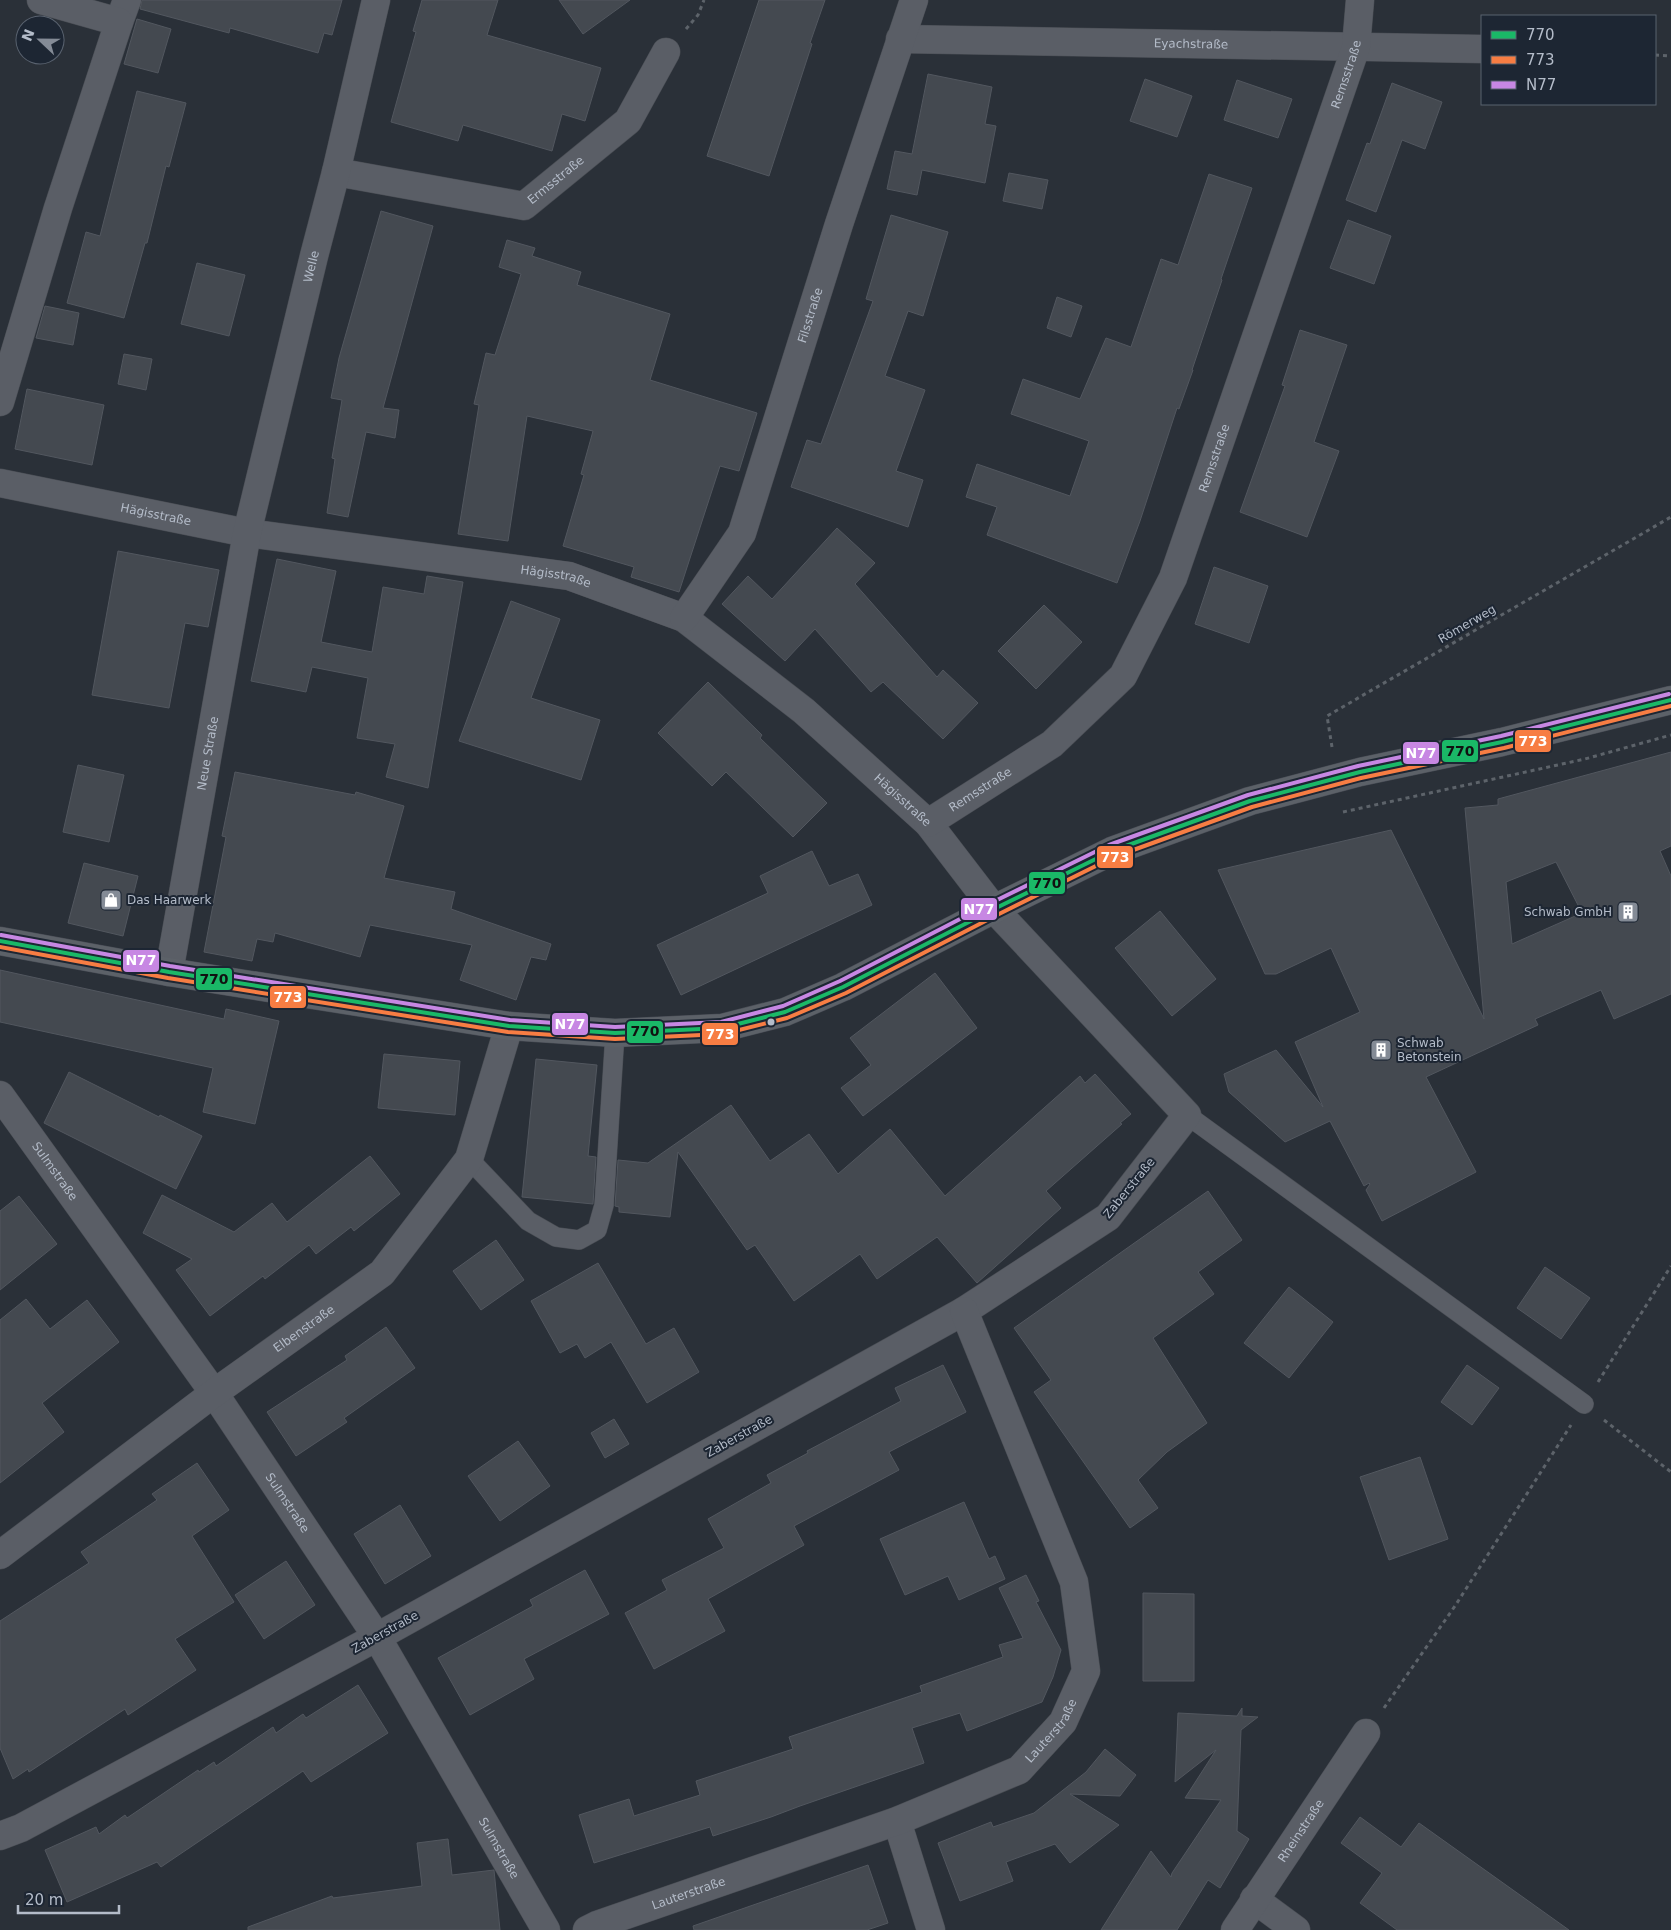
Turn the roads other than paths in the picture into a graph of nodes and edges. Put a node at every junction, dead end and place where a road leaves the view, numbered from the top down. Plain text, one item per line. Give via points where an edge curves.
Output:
1 (41, 0) edge
2 (376, 0) edge
3 (914, 0) edge
4 (1360, 0) edge
5 (123, 11) edge
6 (900, 39) junction
7 (1356, 47) junction
8 (1481, 49) edge
9 (666, 52) dead end
10 (336, 172) junction
11 (0, 402) edge
12 (0, 483) edge
13 (247, 533) junction
14 (684, 618) junction
15 (1671, 700) edge
16 (928, 823) junction
17 (994, 909) junction
18 (0, 941) edge
19 (168, 972) junction
20 (509, 1026) junction
21 (615, 1033) junction
22 (0, 1095) edge
23 (1187, 1115) junction
24 (469, 1159) junction
25 (964, 1311) junction
26 (214, 1393) junction
27 (1584, 1404) road end
28 (0, 1555) edge
29 (376, 1637) junction
30 (1366, 1733) road end
31 (897, 1821) junction
32 (0, 1836) edge
33 (1254, 1899) junction
34 (546, 1930) edge
35 (587, 1930) edge
36 (931, 1930) edge
37 (1235, 1930) edge
38 (1296, 1930) edge

1 - 5 street
2 - 10 street, Welle
3 - 6 street, Filsstraße
4 - 7 street, Remsstraße
5 - 11 street via 58,208
6 - 7 street, Eyachstraße
6 - 14 street, Filsstraße via 742,533
7 - 8 street, Eyachstraße
7 - 16 street, Remsstraße via 1174,578 1123,676 1052,744
9 - 10 street, Ermsstraße via 628,121 524,206
10 - 13 street, Welle
12 - 13 street, Hägisstraße
13 - 14 street, Hägisstraße via 568,576
13 - 19 street, Neue Straße
14 - 16 street, Hägisstraße via 804,711
15 - 17 main road via 1250,801 1112,851
16 - 17 street, Hägisstraße
17 - 21 main road via 842,987 785,1012 722,1028
17 - 23 street
18 - 19 main road
19 - 20 main road
20 - 21 main road
20 - 24 street, Elbenstraße
21 - 24 lane via 604,1205 597,1230 580,1240 556,1237 528,1221
22 - 26 street, Sulmstraße
23 - 25 street, Zaberstraße via 1108,1217
23 - 27 lane
24 - 26 street, Elbenstraße via 382,1273
25 - 29 street, Zaberstraße
25 - 31 street, Lauterstraße via 1074,1582 1086,1671 1064,1722 1019,1770
26 - 28 street, Elbenstraße
26 - 29 street, Sulmstraße
29 - 32 street, Zaberstraße via 21,1828
29 - 34 street, Sulmstraße
30 - 33 street, Rheinstraße
31 - 35 street, Lauterstraße
31 - 36 street
33 - 37 street, Rheinstraße
33 - 38 street

